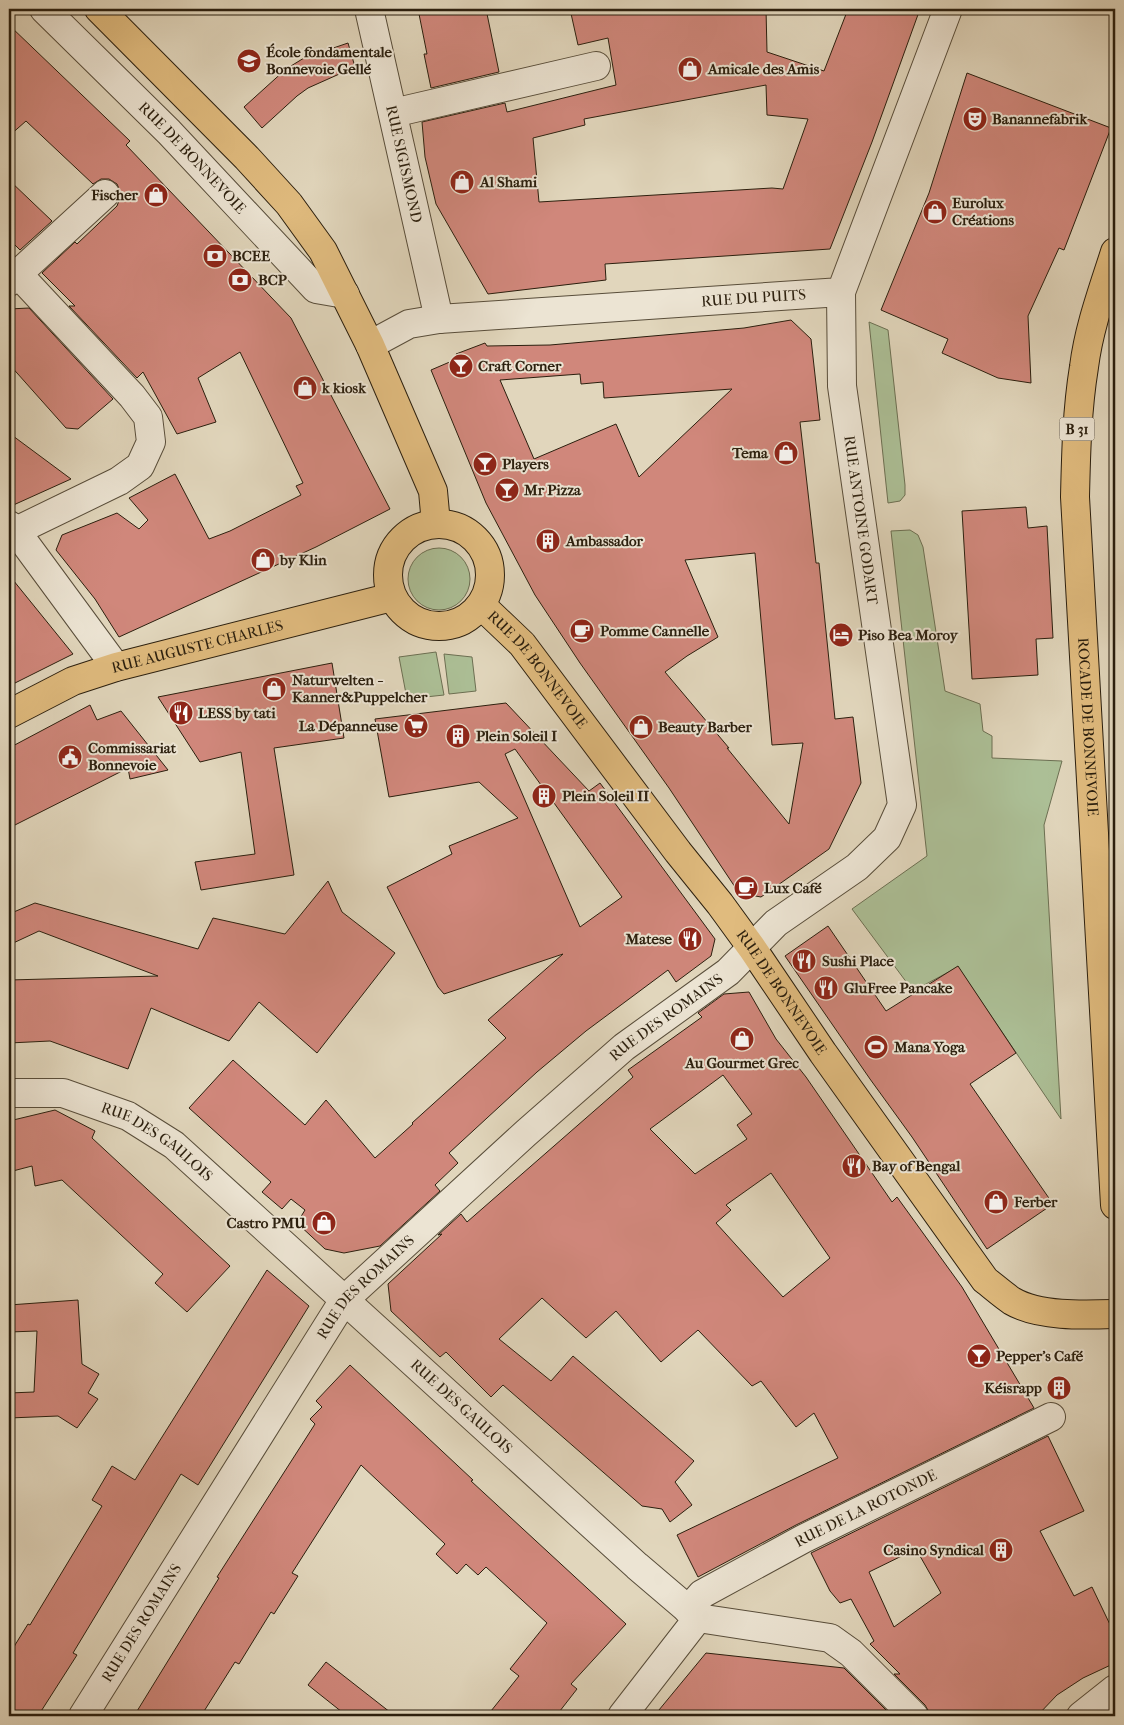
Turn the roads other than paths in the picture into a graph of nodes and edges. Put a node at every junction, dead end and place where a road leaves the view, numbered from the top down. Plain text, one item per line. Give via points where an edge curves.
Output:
1 (44, 9) edge
2 (99, 9) edge
3 (369, 9) edge
4 (948, 9) edge
5 (596, 66) dead end
6 (392, 113) junction
7 (105, 194) dead end
8 (1115, 252) edge
9 (13, 278) edge
10 (840, 292) junction
11 (345, 294) junction
12 (439, 319) junction
13 (370, 344) junction
14 (436, 524) junction
15 (12, 528) edge
16 (392, 597) junction
17 (481, 605) junction
18 (116, 667) junction
19 (9, 714) edge
20 (752, 948) junction
21 (9, 1093) edge
22 (1115, 1205) edge
23 (344, 1300) junction
24 (1115, 1314) edge
25 (1050, 1417) dead end
26 (693, 1614) junction
27 (1115, 1690) edge
28 (83, 1716) edge
29 (622, 1716) edge
30 (914, 1716) edge
31 (1081, 1716) edge

1 - 11 street, RUE DE BONNEVOIE via 169,132 316,288
2 - 11 main road via 289,204 323,251
3 - 6 street, RUE SIGISMOND
4 - 10 street
5 - 6 street
6 - 12 street, RUE SIGISMOND
7 - 9 street
8 - 22 main road, ROCADE DE BONNEVOIE / B 31 via 1084,365 1077,425 1075,497
9 - 15 street via 132,396 148,417 150,442 140,466 119,481
10 - 12 street, RUE DU PUITS
10 - 20 street, RUE ANTOINE GODART via 842,386 902,805 887,838 857,867 776,923
11 - 13 main road
12 - 13 street, RUE DU PUITS via 410,324
13 - 14 main road via 433,491
14 - 16 main road via 417,529 401,541 391,558 388,578
14 - 17 main road, RUE DE BONNEVOIE via 459,528 478,541 482,548 489,562 490,584
15 - 18 street
16 - 17 main road, RUE DE BONNEVOIE via 409,618 434,627 461,622
16 - 18 main road, RUE AUGUSTE CHARLES
17 - 20 main road, RUE DE BONNEVOIE via 522,644
18 - 19 main road, RUE AUGUSTE CHARLES via 73,681
20 - 23 street, RUE DES ROMAINS via 728,972 624,1046
20 - 24 main road, RUE DE BONNEVOIE via 985,1280 1013,1302 1043,1312
21 - 23 street, RUE DES GAULOIS via 63,1093 128,1116 174,1145
23 - 26 street, RUE DES GAULOIS
23 - 28 street, RUE DES ROMAINS
25 - 26 street, RUE DE LA ROTONDE via 803,1539 702,1594
26 - 29 street, RUE DE LA ROTONDE
26 - 30 street via 830,1638 851,1653
27 - 31 street

